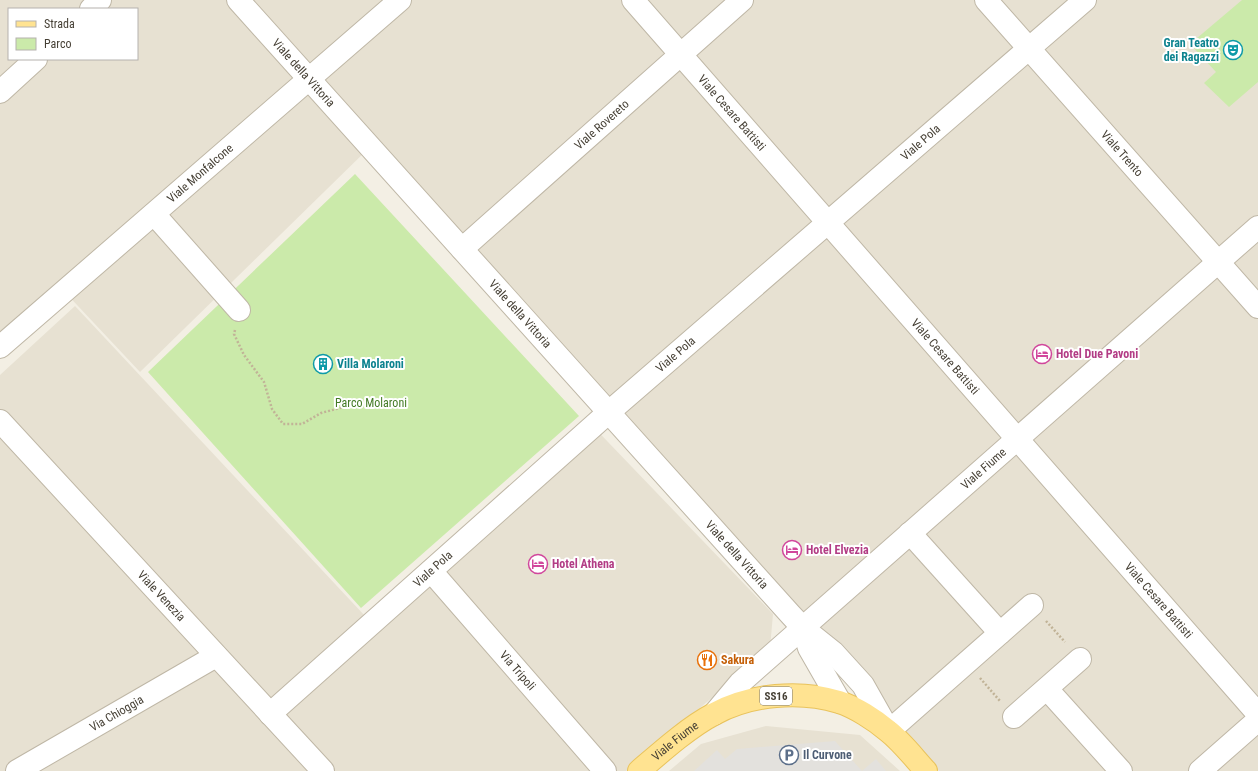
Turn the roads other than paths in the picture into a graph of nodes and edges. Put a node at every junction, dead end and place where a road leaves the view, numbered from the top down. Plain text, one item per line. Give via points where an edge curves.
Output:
1 (100, 0) edge
2 (238, 0) edge
3 (400, 0) edge
4 (633, 0) edge
5 (742, 0) edge
6 (986, 0) edge
7 (1085, 0) edge
8 (92, 8) edge
9 (1029, 49) junction
10 (680, 53) junction
11 (35, 60) edge
12 (310, 80) junction
13 (0, 92) edge
14 (154, 214) junction
15 (829, 223) junction
16 (1258, 228) edge
17 (462, 249) junction
18 (1219, 262) junction
19 (1258, 307) edge
20 (239, 310) road end
21 (0, 347) edge
22 (609, 412) junction
23 (0, 421) edge
24 (1018, 439) junction
25 (910, 533) junction
26 (431, 571) junction
27 (1032, 605) road end
28 (803, 628) junction
29 (1000, 633) junction
30 (216, 656) junction
31 (1080, 659) road end
32 (1047, 688) junction
33 (840, 702) junction
34 (270, 714) junction
35 (714, 714) junction
36 (1258, 714) edge
37 (1014, 717) road end
38 (1258, 720) edge
39 (889, 731) junction
40 (17, 771) edge
41 (323, 771) edge
42 (605, 771) edge
43 (639, 771) edge
44 (926, 771) edge
45 (1121, 771) edge
46 (1200, 771) edge

1 - 8 street
2 - 12 street, Viale della Vittoria
3 - 12 street, Viale Monfalcone
4 - 10 street, Viale Cesare Battisti
5 - 10 street, Viale Rovereto
6 - 9 street, Viale Trento
7 - 9 street, Viale Pola
9 - 15 street, Viale Pola
9 - 18 street, Viale Trento
10 - 15 street, Viale Cesare Battisti
10 - 17 street, Viale Rovereto
11 - 13 street
12 - 14 street, Viale Monfalcone
12 - 17 street, Viale della Vittoria
14 - 20 street
14 - 21 street, Viale Monfalcone
15 - 22 street, Viale Pola
15 - 24 street, Viale Cesare Battisti
16 - 18 street, Viale Fiume
17 - 22 street, Viale della Vittoria
18 - 19 street, Viale Trento
18 - 24 street, Viale Fiume
22 - 26 street, Viale Pola
22 - 28 street, Viale della Vittoria
23 - 30 street, Viale Venezia
24 - 25 street, Viale Fiume
24 - 36 street, Viale Cesare Battisti
25 - 28 street, Viale Fiume
25 - 29 street
26 - 34 street, Viale Pola
26 - 42 street, Via Tripoli
27 - 29 street
28 - 33 street, Viale della Vittoria via 809,648
28 - 35 street, Viale Fiume via 740,684
28 - 39 street, Viale della Vittoria via 833,652 863,685
29 - 39 street
30 - 34 street, Viale Venezia
30 - 40 street, Via Chioggia
31 - 32 street
32 - 37 street
32 - 45 street
33 - 35 main road, Viale Fiume / SS16 via 806,695 776,696 741,704
33 - 39 main road, Viale Fiume / SS16
34 - 41 street, Viale Venezia
35 - 43 main road, Viale Fiume / SS16 via 668,746
38 - 46 street
39 - 44 main road, Viale della Vittoria / SS16

